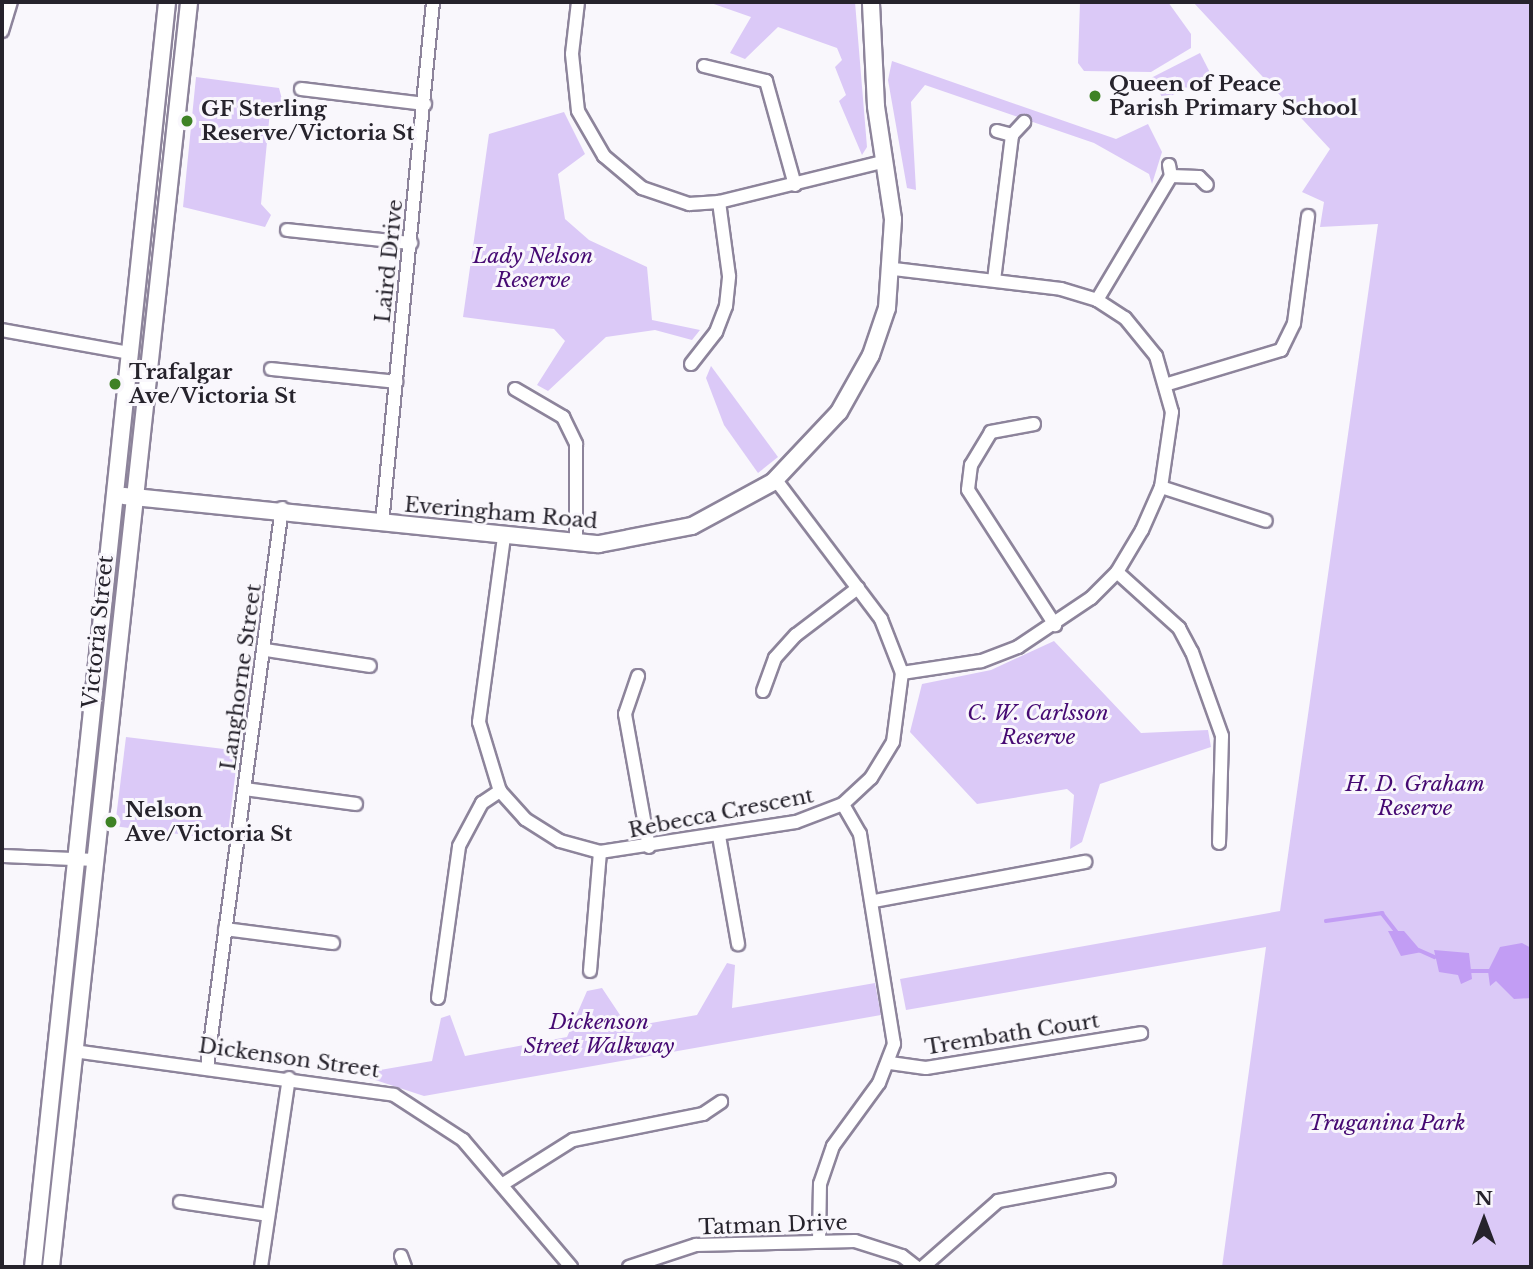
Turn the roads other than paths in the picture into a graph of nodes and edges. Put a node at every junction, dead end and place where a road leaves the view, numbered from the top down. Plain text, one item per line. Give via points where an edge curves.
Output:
1 (11, 2) edge
2 (167, 2) edge
3 (189, 2) edge
4 (433, 2) edge
5 (578, 2) edge
6 (871, 2) edge
7 (2, 31) edge
8 (704, 66) dead end
9 (301, 89) dead end
10 (425, 104) junction
11 (1024, 122) dead end
12 (998, 131) dead end
13 (1012, 135) junction
14 (886, 162) junction
15 (795, 185) junction
16 (1208, 185) dead end
17 (719, 202) junction
18 (1308, 216) dead end
19 (287, 230) dead end
20 (411, 243) junction
21 (894, 269) junction
22 (994, 280) junction
23 (1097, 300) junction
24 (2, 330) edge
25 (130, 353) junction
26 (151, 356) junction
27 (691, 364) dead end
28 (271, 369) dead end
29 (396, 382) junction
30 (1168, 384) junction
31 (515, 389) dead end
32 (1034, 424) dead end
33 (776, 480) junction
34 (1161, 488) junction
35 (114, 495) junction
36 (134, 496) junction
37 (281, 514) junction
38 (1266, 521) dead end
39 (382, 523) junction
40 (504, 537) junction
41 (576, 544) junction
42 (1117, 572) junction
43 (858, 588) junction
44 (1055, 625) junction
45 (266, 650) junction
46 (370, 666) dead end
47 (902, 673) junction
48 (638, 676) dead end
49 (763, 691) dead end
50 (245, 789) junction
51 (500, 791) junction
52 (356, 804) dead end
53 (844, 804) junction
54 (719, 836) junction
55 (1219, 843) dead end
56 (649, 848) junction
57 (600, 852) junction
58 (2, 856) edge
59 (77, 859) junction
60 (95, 860) junction
61 (1085, 862) dead end
62 (874, 901) junction
63 (225, 929) junction
64 (333, 943) dead end
65 (738, 944) dead end
66 (590, 971) dead end
67 (438, 998) dead end
68 (1141, 1033) dead end
69 (55, 1049) junction
70 (74, 1051) junction
71 (890, 1063) junction
72 (207, 1067) junction
73 (289, 1078) junction
74 (721, 1102) dead end
75 (1109, 1180) dead end
76 (503, 1184) junction
77 (180, 1202) dead end
78 (268, 1215) junction
79 (819, 1241) junction
80 (33, 1267) edge
81 (51, 1267) edge
82 (261, 1267) edge
83 (571, 1267) edge
84 (629, 1267) edge
85 (916, 1267) edge
86 (923, 1267) edge

1 - 7 street
2 - 25 street, Victoria Street
3 - 26 street, Victoria Street
4 - 10 street, Laird Drive
5 - 17 street via 572,86 593,143 642,188 669,200
6 - 14 street, Everingham Road via 876,106
8 - 15 street via 766,81
9 - 10 street
10 - 20 street, Laird Drive
11 - 13 street
12 - 13 street
13 - 22 street
14 - 15 street
14 - 21 street, Everingham Road
15 - 17 street
16 - 23 street via 1199,177 1170,170
17 - 27 street via 729,276 726,306 716,332
18 - 30 street via 1294,323 1281,350
19 - 20 street
20 - 29 street, Laird Drive
21 - 22 street
21 - 33 street, Everingham Road via 871,355 839,412
22 - 23 street
23 - 30 street via 1142,335
24 - 25 street
25 - 26 street
25 - 35 street, Victoria Street
26 - 36 street, Victoria Street
28 - 29 street
29 - 39 street, Laird Drive
30 - 34 street via 1171,443
31 - 41 street via 563,417 576,444
32 - 44 street via 991,432 971,464 968,490
33 - 41 street, Everingham Road via 692,526 654,537
33 - 43 street, Rebecca Crescent
34 - 38 street
34 - 42 street
35 - 36 street, Everingham Road
35 - 59 street, Victoria Street
36 - 37 street, Everingham Road
36 - 60 street, Victoria Street
37 - 39 street, Everingham Road
37 - 45 street, Langhorne Street
39 - 40 street, Everingham Road
40 - 41 street, Everingham Road
40 - 51 street, Rebecca Crescent via 479,722
42 - 44 street
42 - 55 street via 1179,628 1192,652 1223,736
43 - 47 street, Rebecca Crescent via 889,632
43 - 49 street via 775,657
44 - 47 street via 981,661
45 - 46 street
45 - 50 street, Langhorne Street
47 - 53 street, Rebecca Crescent via 893,742 871,778
48 - 56 street via 625,714
50 - 52 street
50 - 63 street, Langhorne Street
51 - 57 street, Rebecca Crescent via 542,832
51 - 67 street via 482,803 459,846
53 - 54 street, Rebecca Crescent via 796,822
53 - 62 street via 860,834
54 - 56 street, Rebecca Crescent
54 - 65 street
56 - 57 street, Rebecca Crescent
57 - 66 street
58 - 59 street
59 - 60 street
59 - 69 street, Victoria Street
60 - 70 street, Victoria Street
61 - 62 street
62 - 71 street via 894,1018
63 - 64 street
63 - 72 street, Langhorne Street
68 - 71 street, Trembath Court via 926,1068
69 - 70 street, Dickenson Street
69 - 80 street, Victoria Street
70 - 72 street, Dickenson Street
70 - 81 street, Victoria Street
71 - 79 street via 833,1146 820,1184
72 - 73 street, Dickenson Street
73 - 76 street, Dickenson Street via 382,1093 414,1104 463,1140
73 - 78 street
74 - 76 street via 703,1114 573,1140
75 - 86 street via 998,1201
76 - 83 street, Dickenson Street
77 - 78 street
78 - 82 street
79 - 84 street, Tatman Drive via 696,1245
79 - 85 street, Tatman Drive via 882,1247

